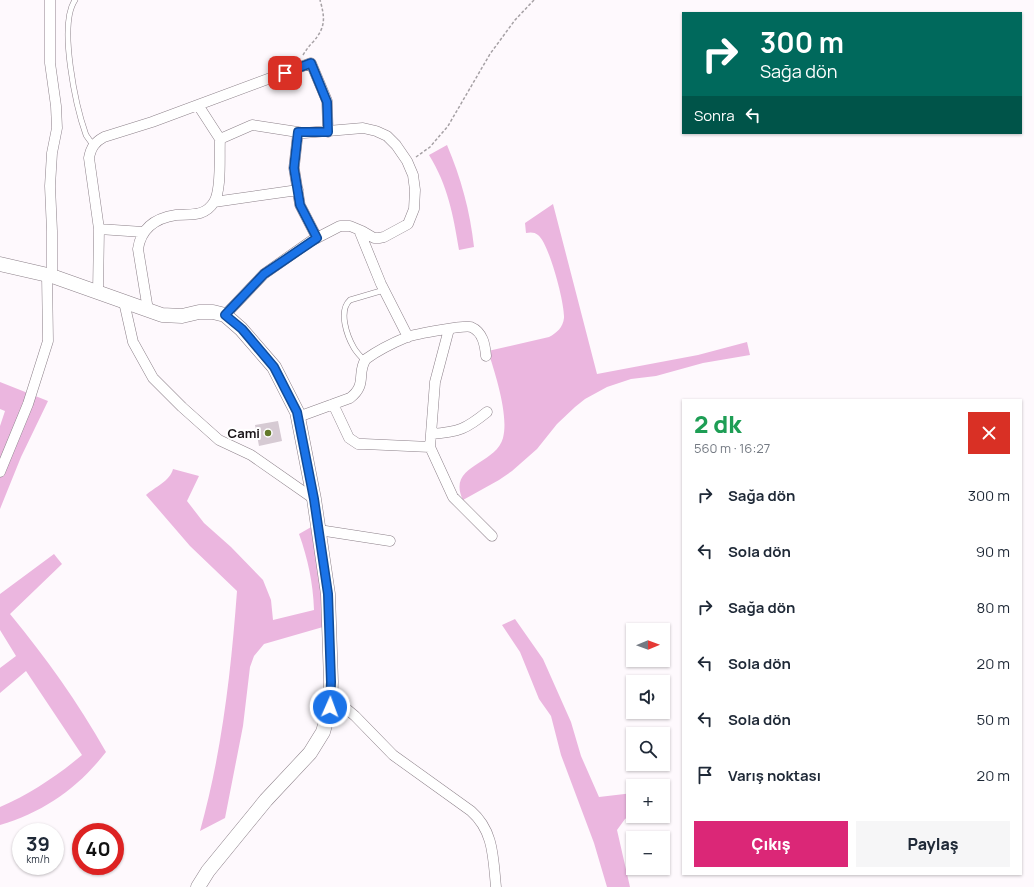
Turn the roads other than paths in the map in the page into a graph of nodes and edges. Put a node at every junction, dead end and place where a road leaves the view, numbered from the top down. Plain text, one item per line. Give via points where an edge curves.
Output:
1 (50, 0) edge
2 (75, 0) edge
3 (198, 105) junction
4 (298, 132) junction
5 (328, 132) junction
6 (220, 139) junction
7 (93, 145) junction
8 (298, 190) junction
9 (214, 202) junction
10 (99, 229) junction
11 (359, 230) junction
12 (143, 232) junction
13 (317, 238) junction
14 (0, 264) edge
15 (50, 276) junction
16 (384, 290) junction
17 (98, 293) junction
18 (124, 302) junction
19 (148, 310) junction
20 (225, 315) junction
21 (449, 329) junction
22 (408, 337) junction
23 (486, 356) dead end
24 (365, 361) junction
25 (333, 404) junction
26 (487, 412) dead end
27 (298, 417) junction
28 (431, 434) junction
29 (430, 447) junction
30 (0, 472) edge
31 (314, 499) junction
32 (319, 530) junction
33 (492, 536) dead end
34 (390, 541) dead end
35 (330, 699) junction
36 (198, 887) edge
37 (496, 887) edge

1 - 15 street via 50,63 57,128 50,186
2 - 7 lane via 70,10 68,31 71,76 87,136
3 - 5 street via 311,63 327,102
3 - 6 street
3 - 7 street via 104,136
4 - 5 street
4 - 6 street via 252,125
4 - 8 street via 294,168
5 - 11 street via 364,128 387,136 396,145 413,175 416,190 414,209 408,224 379,238
6 - 9 street via 218,194
7 - 10 street via 89,158
8 - 9 street
8 - 13 street via 300,205
9 - 12 street via 202,213 175,215 156,221
10 - 12 street
10 - 17 street
11 - 13 street via 350,226 340,226
11 - 16 street
12 - 19 street via 138,248
13 - 20 street via 264,274
14 - 15 street
15 - 17 street
15 - 30 street via 48,341 28,404
16 - 22 street
16 - 24 lane via 350,300 345,307 346,326 351,341
17 - 18 street
18 - 19 street
18 - 31 street via 133,342 153,378 219,440 251,455
19 - 20 street via 162,315 182,316 213,312
20 - 27 street via 242,329 274,367
21 - 22 street
21 - 23 street via 466,326 476,331 485,345
21 - 28 street via 435,382
22 - 24 street via 371,355
24 - 25 street via 361,369 361,382 355,394
25 - 27 street
25 - 29 street via 353,442
26 - 28 street via 465,428 452,433
27 - 31 street
28 - 29 street
29 - 33 street via 453,497
31 - 32 street
32 - 34 street
32 - 35 street via 328,594
35 - 36 street via 323,732 310,753 266,800 208,870
35 - 37 street via 355,716 393,755 479,818 487,831 491,846

